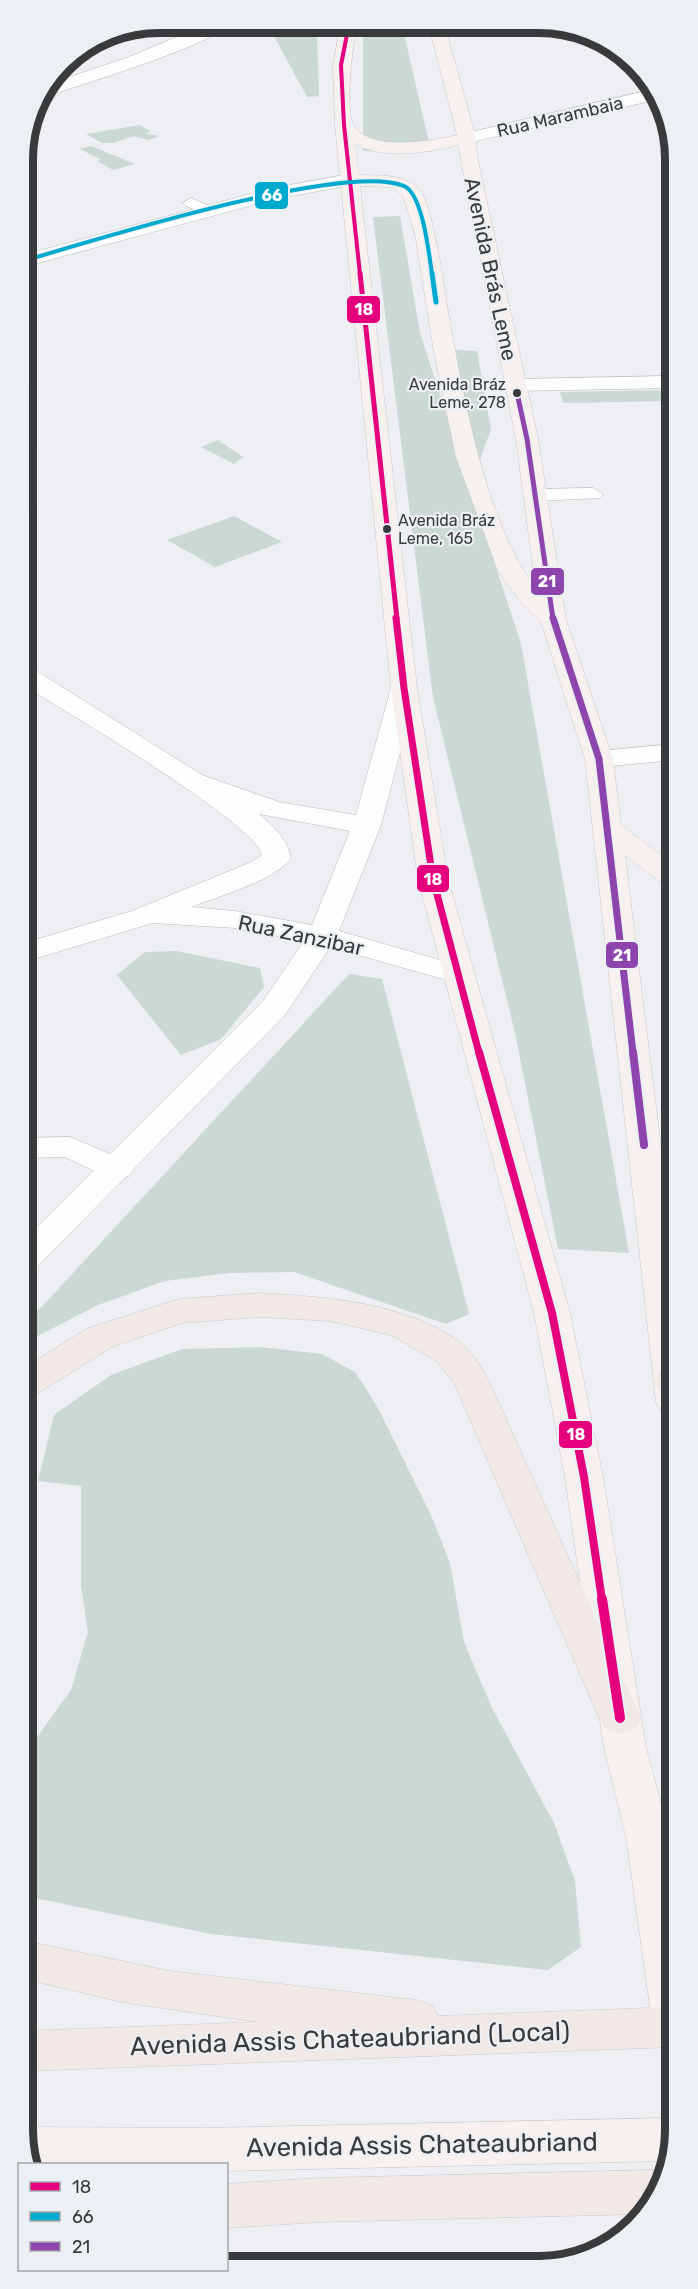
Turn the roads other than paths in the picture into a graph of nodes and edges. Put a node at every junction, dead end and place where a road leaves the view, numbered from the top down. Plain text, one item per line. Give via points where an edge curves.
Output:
1 (173, 33) edge
2 (203, 33) edge
3 (347, 33) edge
4 (440, 33) edge
5 (180, 44) junction
6 (56, 87) edge
7 (648, 96) edge
8 (344, 125) junction
9 (467, 138) junction
10 (350, 180) junction
11 (191, 203) dead end
12 (209, 211) junction
13 (33, 257) edge
14 (665, 382) edge
15 (516, 385) junction
16 (593, 494) dead end
17 (535, 495) junction
18 (553, 620) junction
19 (33, 679) edge
20 (404, 688) junction
21 (665, 753) edge
22 (599, 759) junction
23 (192, 781) junction
24 (367, 825) junction
25 (607, 828) junction
26 (665, 872) edge
27 (142, 917) junction
28 (321, 936) junction
29 (33, 950) edge
30 (457, 974) junction
31 (33, 1148) edge
32 (117, 1169) junction
33 (33, 1251) edge
34 (665, 1319) edge
35 (33, 1379) edge
36 (623, 1733) junction
37 (665, 1953) edge
38 (33, 1962) edge
39 (665, 2028) edge
40 (538, 2032) junction
41 (33, 2051) edge
42 (665, 2139) edge
43 (34, 2149) edge
44 (648, 2192) edge
45 (228, 2206) edge

1 - 5 street
2 - 5 street
3 - 8 main road via 341,65
4 - 9 main road, Avenida Brás Leme
5 - 6 street
7 - 9 street, Rua Marambaia
8 - 9 main road via 359,140 383,147
8 - 10 main road
9 - 15 main road, Avenida Brás Leme
10 - 12 street
10 - 18 main road via 396,182 412,193 425,234 467,458 510,571
10 - 20 main road
11 - 12 lane
12 - 13 street
14 - 15 street
15 - 17 main road, Avenida Brás Leme
16 - 17 lane
17 - 18 main road, Avenida Brás Leme
18 - 22 main road, Avenida Brás Leme
19 - 23 street
20 - 24 street
20 - 30 main road via 434,879
21 - 22 street
22 - 25 main road, Avenida Brás Leme
23 - 24 street via 274,810
23 - 27 street, Rua Zanzibar via 265,832 275,845 277,858
24 - 28 street
25 - 26 main road
25 - 34 main road, Avenida Brás Leme
27 - 28 street, Rua Zanzibar via 215,917
27 - 29 street, Rua Zanzibar
28 - 30 street, Rua Zanzibar
28 - 32 street via 274,1008
30 - 36 main road via 552,1313 585,1477
31 - 32 street via 70,1147
32 - 33 street
35 - 36 highway via 99,1338 178,1311 249,1305 330,1309 402,1326 449,1352 470,1379
36 - 37 main road via 648,1837
38 - 40 highway via 240,2001
39 - 40 highway, Avenida Assis Chateaubriand (Local)
40 - 41 highway, Avenida Assis Chateaubriand (Local)
42 - 43 main road, Avenida Assis Chateaubriand via 205,2150
44 - 45 highway

